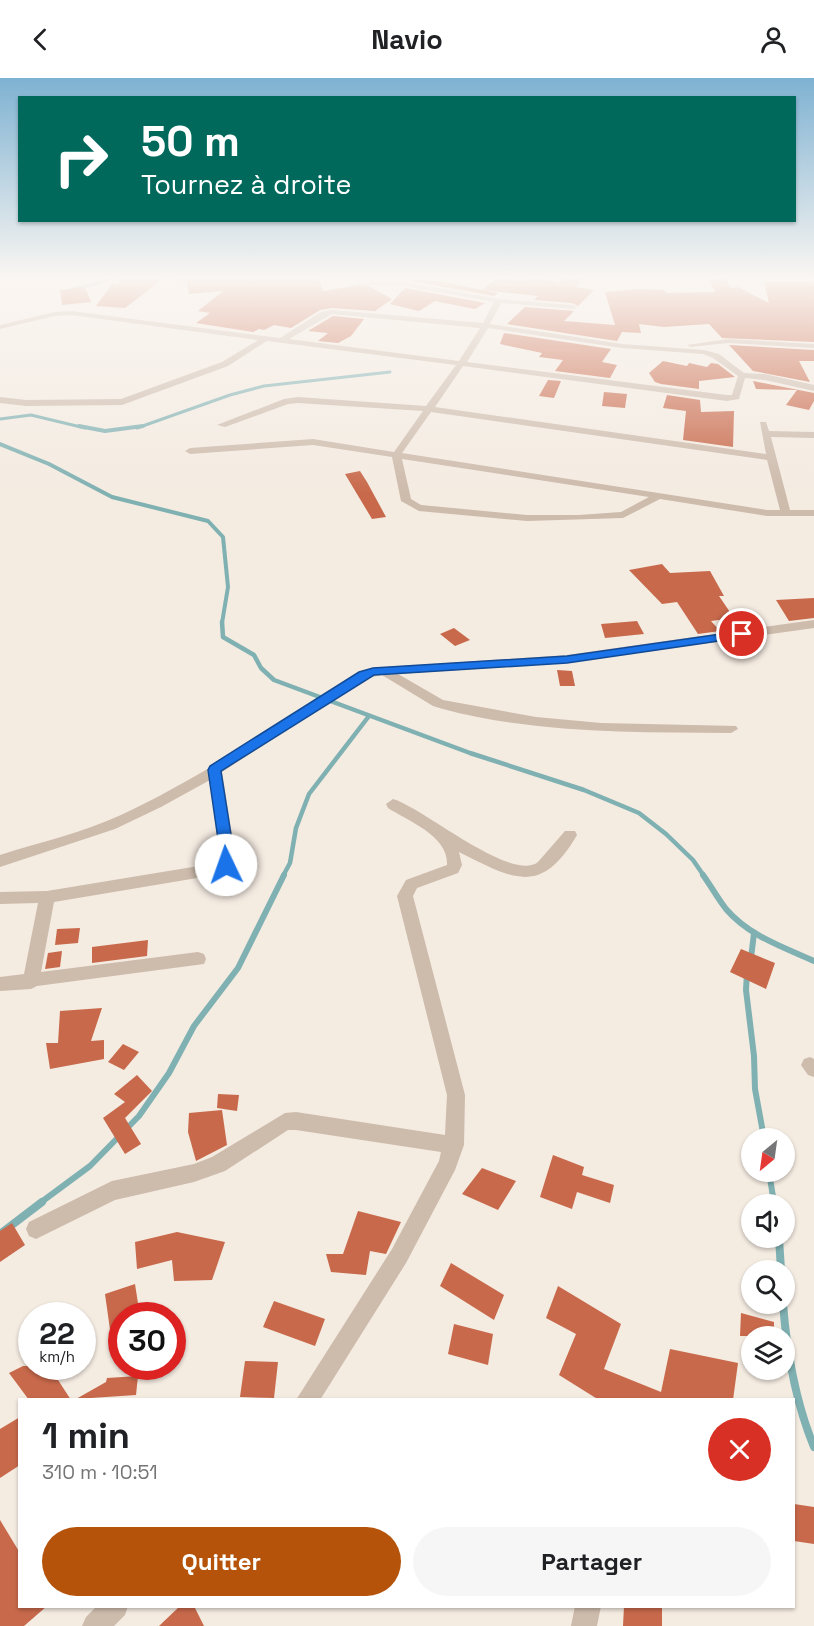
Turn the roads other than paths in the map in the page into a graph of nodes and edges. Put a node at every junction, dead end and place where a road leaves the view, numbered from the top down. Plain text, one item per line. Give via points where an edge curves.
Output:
1 (250, 348) edge
2 (337, 348) edge
3 (471, 348) edge
4 (652, 348) edge
5 (667, 348) edge
6 (661, 349) junction
7 (460, 364) junction
8 (742, 375) junction
9 (814, 388) edge
10 (0, 400) edge
11 (429, 409) junction
12 (222, 425) dead end
13 (814, 435) edge
14 (190, 451) dead end
15 (396, 455) junction
16 (772, 458) junction
17 (659, 496) junction
18 (814, 513) edge
19 (786, 514) junction
20 (814, 624) edge
21 (384, 672) junction
22 (731, 729) dead end
23 (215, 770) junction
24 (393, 804) dead end
25 (442, 835) junction
26 (570, 836) dead end
27 (0, 861) edge
28 (47, 897) junction
29 (0, 898) edge
30 (198, 959) dead end
31 (31, 982) junction
32 (0, 984) edge
33 (454, 1144) junction
34 (36, 1229) dead end
35 (308, 1398) edge
36 (114, 1608) edge
37 (588, 1608) edge
38 (95, 1626) edge
39 (584, 1626) edge

1 - 10 street via 225,364 122,402
2 - 7 street
3 - 7 street
4 - 6 street
5 - 6 street
6 - 8 street via 710,353
7 - 8 street via 727,398 736,397
7 - 11 street
8 - 9 street
11 - 12 street via 292,400
11 - 15 street
11 - 16 street
13 - 16 street via 764,429
14 - 15 street via 313,442
15 - 17 street
15 - 17 street via 406,501 419,508 571,519 623,515
16 - 19 street
17 - 19 street
18 - 19 street
20 - 21 street via 567,659
21 - 22 street via 448,706 536,721 601,727
21 - 23 street via 363,675
23 - 27 street via 124,819
23 - 28 street via 226,865
24 - 25 street
25 - 26 street via 526,873 540,870
25 - 33 street via 456,864 411,884 405,896 456,1095
28 - 29 street
28 - 31 street
30 - 31 street
31 - 32 street
33 - 34 street via 285,1122 218,1164 112,1191
33 - 35 street via 399,1256
36 - 38 street
37 - 39 street

